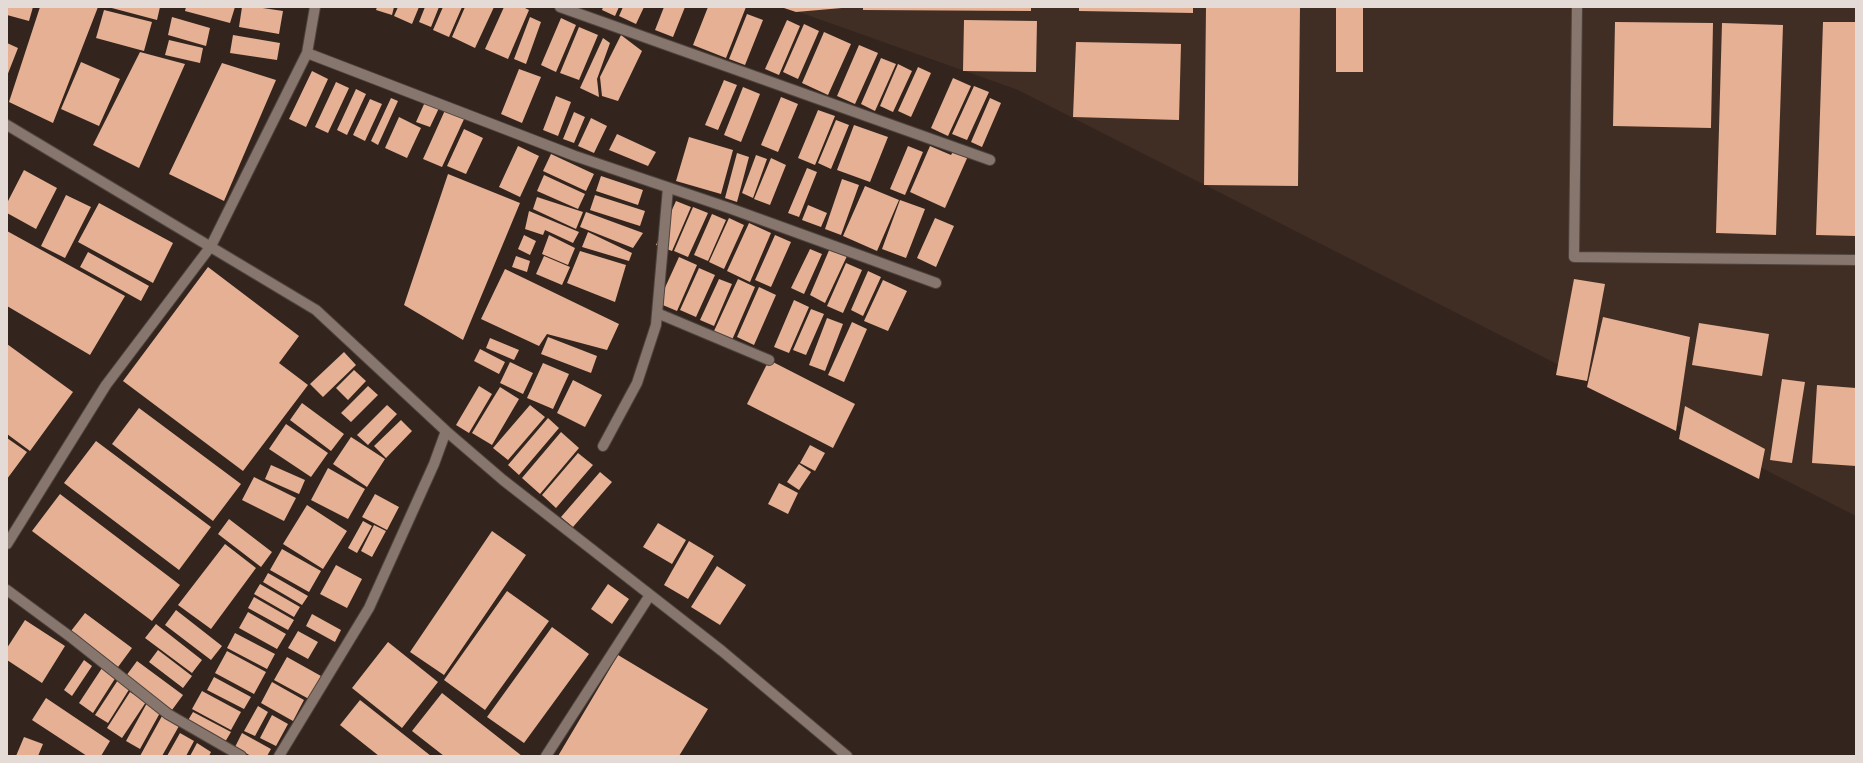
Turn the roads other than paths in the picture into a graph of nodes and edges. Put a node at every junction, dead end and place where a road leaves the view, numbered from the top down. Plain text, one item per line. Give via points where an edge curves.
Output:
1 (315, 7) edge
2 (560, 7) edge
3 (1577, 7) edge
4 (307, 53) junction
5 (7, 124) edge
6 (990, 160) dead end
7 (668, 188) junction
8 (211, 246) junction
9 (1856, 260) edge
10 (936, 283) dead end
11 (657, 313) junction
12 (769, 360) dead end
13 (446, 431) junction
14 (603, 446) dead end
15 (7, 544) edge
16 (7, 590) edge
17 (650, 595) junction
18 (241, 756) edge
19 (279, 756) edge
20 (546, 756) edge
21 (847, 756) edge

1 - 4 street
2 - 6 street
3 - 9 street via 1574,257
4 - 7 street via 574,156
4 - 8 street
5 - 8 street
7 - 10 street
7 - 11 street
8 - 13 street via 316,310
8 - 15 street via 106,385
11 - 12 street
11 - 14 street via 656,325 636,383
13 - 17 street via 503,480
13 - 19 street via 370,608
16 - 18 street via 168,714
17 - 20 street
17 - 21 street via 722,651

